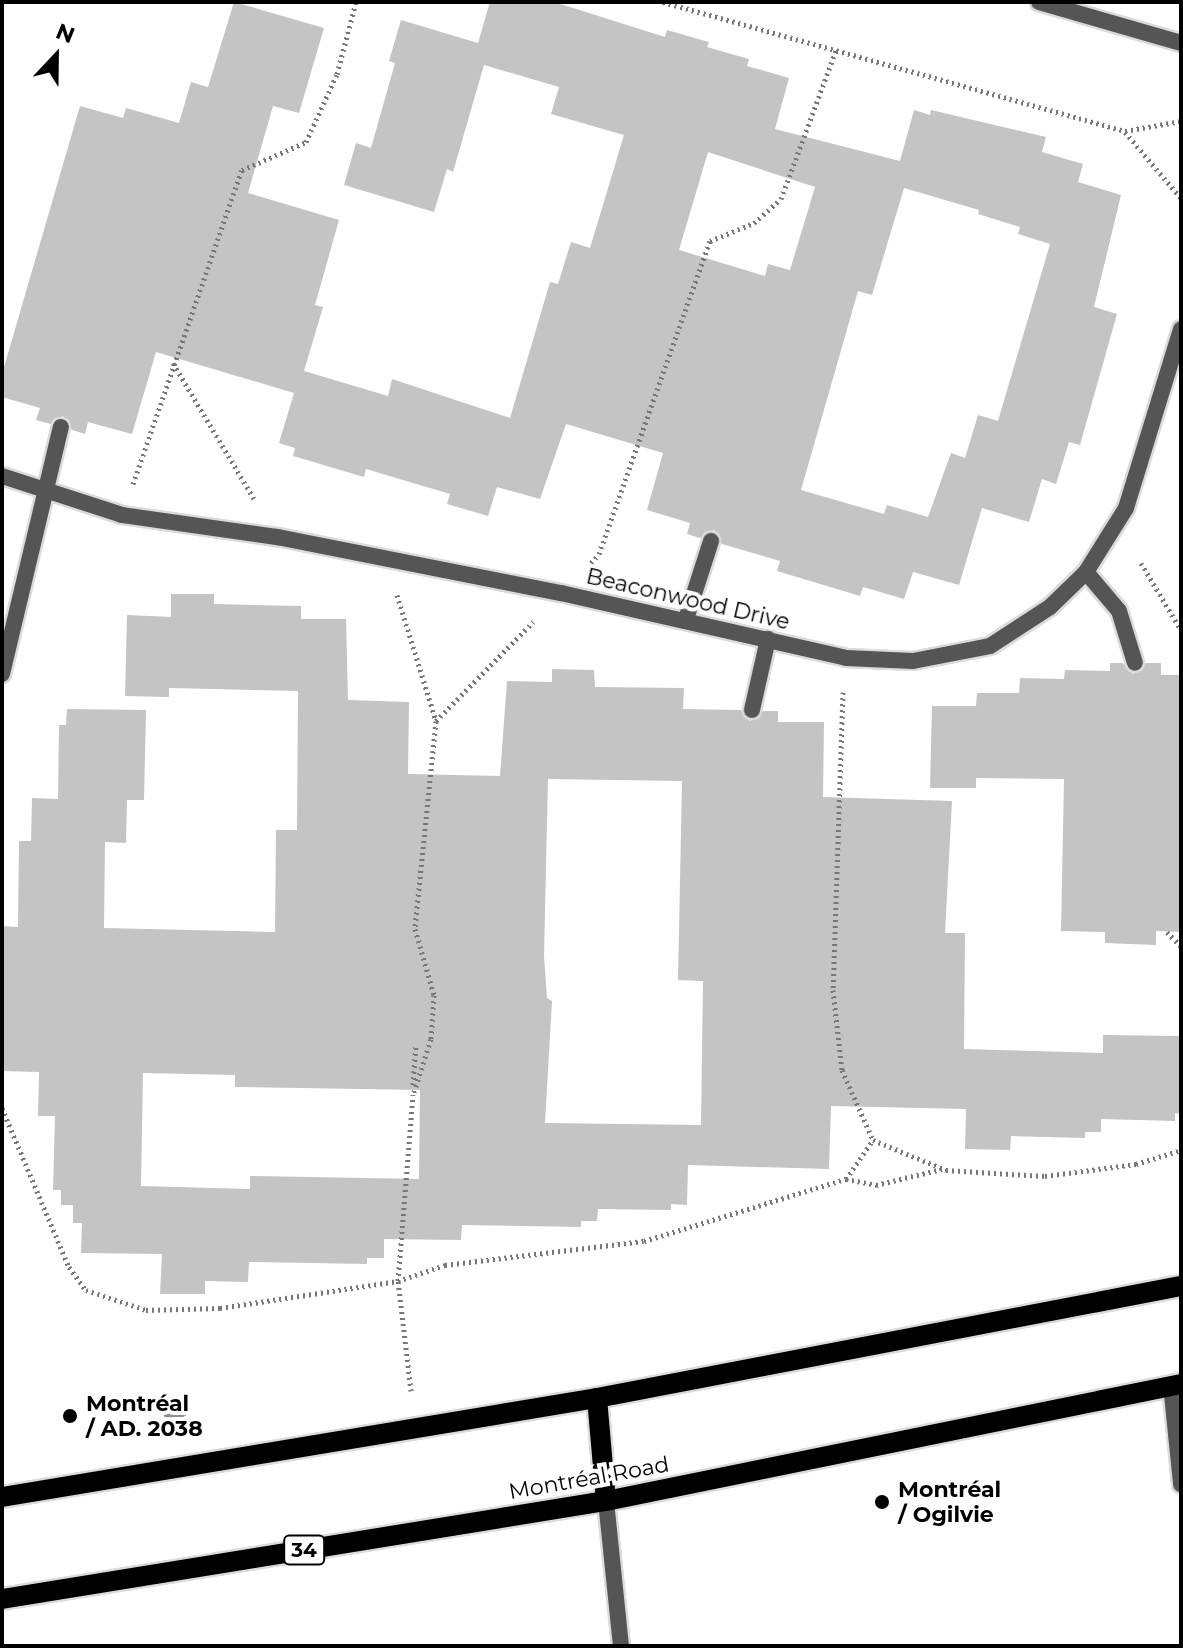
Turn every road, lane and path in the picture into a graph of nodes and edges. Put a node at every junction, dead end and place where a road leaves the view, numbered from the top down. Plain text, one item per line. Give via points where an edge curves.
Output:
1 (356, 2) edge
2 (663, 2) edge
3 (1039, 2) edge
4 (1181, 43) edge
5 (836, 50) junction
6 (1181, 121) edge
7 (1125, 131) junction
8 (1181, 198) edge
9 (1181, 329) edge
10 (173, 362) junction
11 (61, 427) dead end
12 (2, 476) edge
13 (49, 494) junction
14 (122, 515) junction
15 (277, 537) junction
16 (711, 541) dead end
17 (386, 560) junction
18 (1141, 563) dead end
19 (1086, 572) junction
20 (561, 593) junction
21 (686, 619) junction
22 (1181, 630) edge
23 (768, 639) junction
24 (846, 658) junction
25 (1135, 663) dead end
26 (2, 674) edge
27 (752, 710) dead end
28 (436, 721) junction
29 (1167, 932) dead end
30 (1181, 946) edge
31 (416, 1044) dead end
32 (413, 1095) junction
33 (2, 1108) edge
34 (873, 1140) junction
35 (1181, 1150) edge
36 (943, 1169) junction
37 (846, 1179) junction
38 (398, 1281) junction
39 (1181, 1286) edge
40 (1178, 1385) edge
41 (597, 1398) junction
42 (415, 1428) junction
43 (1181, 1484) edge
44 (2, 1497) edge
45 (606, 1501) junction
46 (2, 1599) edge
47 (621, 1646) edge

1 - 10 path via 337,74 306,142 242,170
2 - 5 path
3 - 4 street
5 - 7 path
5 - 20 path via 781,199 754,223 710,241 599,554
6 - 7 path
7 - 8 path
9 - 19 street, Beaconwood Drive via 1126,508
10 - 14 path
10 - 15 path
11 - 13 street
12 - 13 street, Beaconwood Drive
13 - 14 street, Beaconwood Drive
13 - 26 street
14 - 15 street, Beaconwood Drive
15 - 17 street, Beaconwood Drive
16 - 21 street
17 - 20 street, Beaconwood Drive
17 - 28 path
18 - 22 path
19 - 24 street, Beaconwood Drive via 1050,607 990,646 913,661
19 - 25 street via 1119,611
20 - 21 street, Beaconwood Drive
20 - 28 path
21 - 23 street, Beaconwood Drive
23 - 24 street, Beaconwood Drive
23 - 27 street
24 - 34 path via 833,990 842,1070
28 - 32 path via 415,929 434,995 431,1039
29 - 30 path
31 - 32 path
32 - 38 path
33 - 38 path via 44,1214 86,1290 146,1310 220,1308
34 - 36 path
34 - 37 path
35 - 36 path via 1136,1164 1045,1176
36 - 37 path via 876,1185
37 - 38 path via 644,1241 445,1265
38 - 42 path
39 - 41 main road
40 - 43 street
40 - 45 main road, Montréal Road / 34
41 - 42 main road
41 - 45 main road
42 - 44 main road
45 - 46 main road, Montréal Road / 34
45 - 47 street

